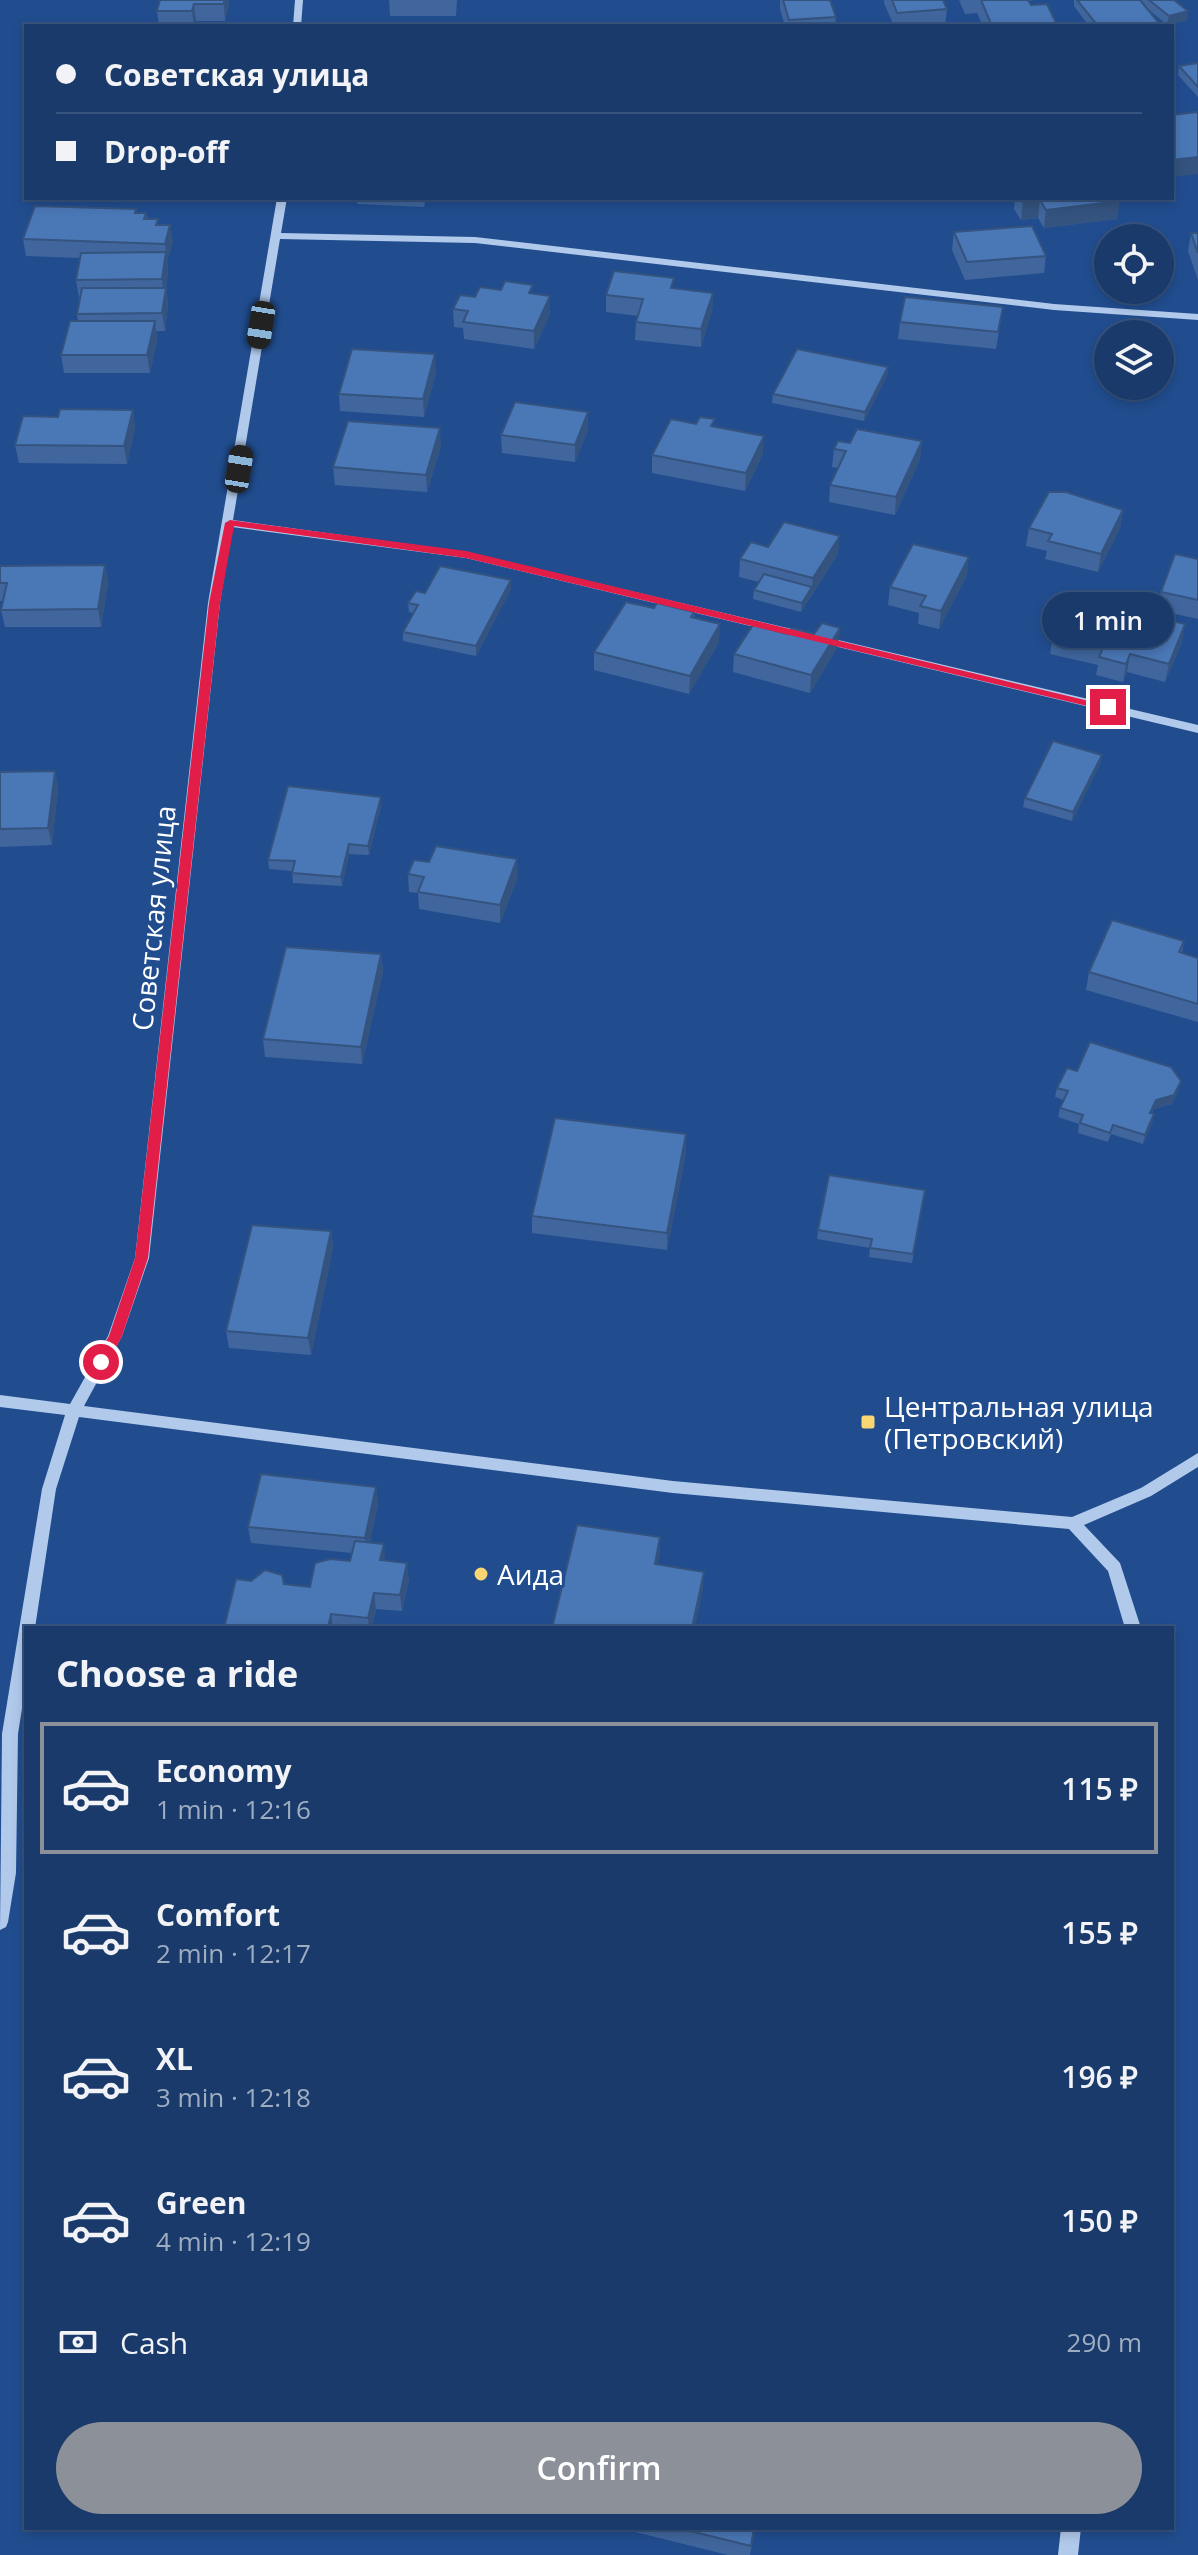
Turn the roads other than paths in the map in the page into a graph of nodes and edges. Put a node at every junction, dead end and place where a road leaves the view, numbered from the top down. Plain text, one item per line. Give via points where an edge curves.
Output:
1 (299, 0) edge
2 (297, 24) edge
3 (282, 200) edge
4 (275, 236) junction
5 (1198, 317) edge
6 (230, 523) junction
7 (1198, 729) edge
8 (0, 1401) edge
9 (73, 1413) junction
10 (1198, 1459) edge
11 (1073, 1523) junction
12 (27, 1626) edge
13 (1132, 1626) edge
14 (24, 1647) edge
15 (0, 1922) edge
16 (1071, 2530) edge
17 (1068, 2555) edge

1 - 2 street
3 - 4 street, Советская улица
4 - 5 street via 475,240 1054,307
4 - 6 street, Советская улица
6 - 7 street via 466,555
6 - 9 street, Советская улица via 214,603 142,1258 115,1336
8 - 9 street
9 - 11 street via 673,1487
9 - 12 street, Советская улица via 49,1489
10 - 11 street via 1146,1492
11 - 13 street via 1115,1568
14 - 15 street via 10,1734 8,1873
16 - 17 street

